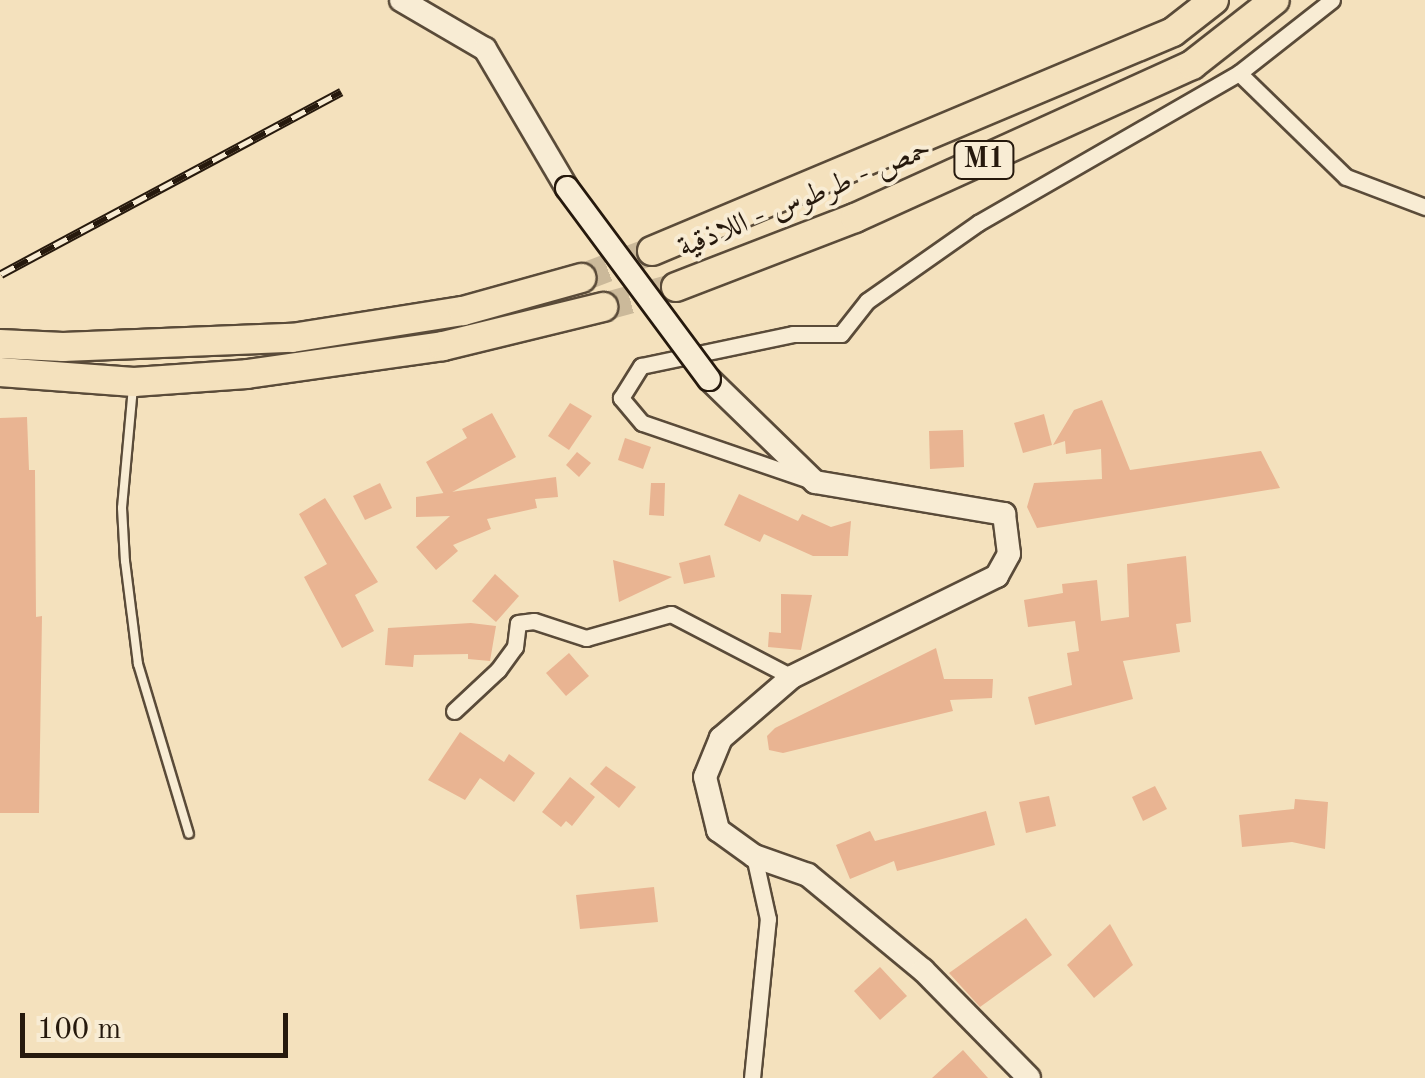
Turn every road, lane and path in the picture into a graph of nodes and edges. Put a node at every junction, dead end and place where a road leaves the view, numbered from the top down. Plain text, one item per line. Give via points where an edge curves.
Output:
1 (401, 0) edge
2 (1214, 0) edge
3 (1275, 0) edge
4 (1332, 0) edge
5 (1239, 72) junction
6 (1425, 207) edge
7 (652, 251) tunnel mouth
8 (581, 278) tunnel mouth
9 (676, 287) tunnel mouth
10 (603, 307) tunnel mouth
11 (0, 344) edge
12 (0, 372) edge
13 (134, 382) junction
14 (815, 482) junction
15 (792, 677) junction
16 (454, 711) dead end
17 (190, 834) dead end
18 (754, 856) junction
19 (752, 1078) edge
20 (1029, 1078) edge

1 - 14 main road, bridge via 486,49 567,188 709,379
2 - 7 highway, حمص - طرطوس - اللاذقية / M1 via 1174,32
3 - 9 highway, حمص - طرطوس - اللاذقية / M1 via 1192,65 855,218
4 - 5 street
5 - 6 street via 1346,177
5 - 14 street via 978,223 868,302 842,334 793,334 642,366 621,398 642,423
8 - 11 highway via 463,311 292,338 63,348
10 - 13 highway via 444,346
12 - 13 highway
13 - 17 lane via 124,561 138,664
14 - 15 main road via 1004,514 1009,554 997,576
15 - 16 street via 670,614 586,638 534,620 518,624 514,647 498,670
15 - 18 main road via 721,738 705,777 718,830
18 - 19 street via 768,919
18 - 20 main road via 808,876 923,970

